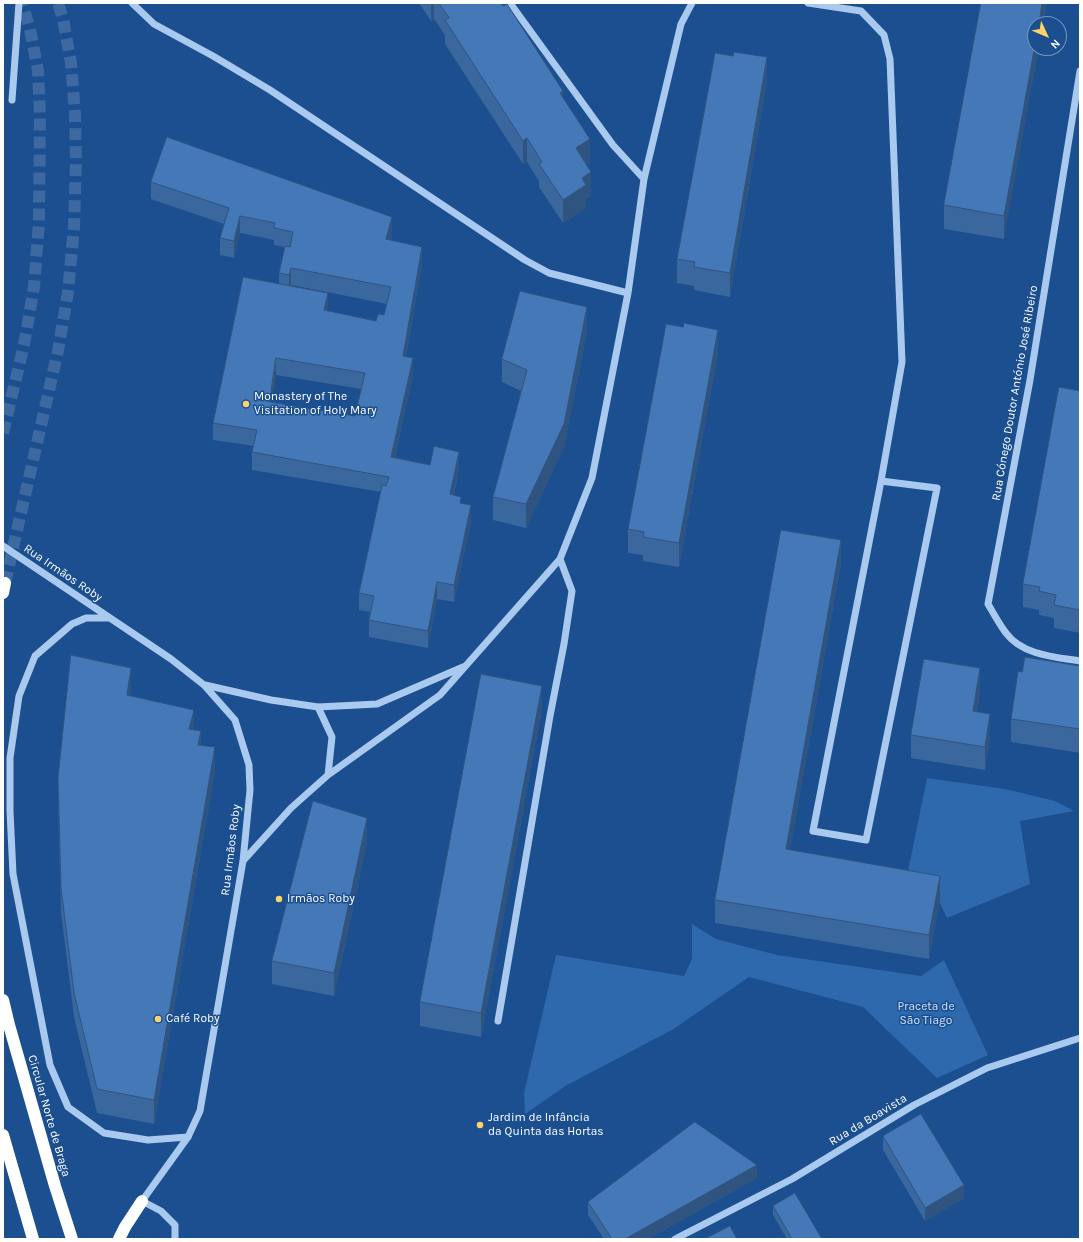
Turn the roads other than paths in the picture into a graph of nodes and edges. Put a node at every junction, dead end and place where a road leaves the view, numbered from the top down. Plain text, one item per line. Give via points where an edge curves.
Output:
1 (19, 3) edge
2 (132, 3) edge
3 (510, 3) edge
4 (692, 3) edge
5 (808, 3) edge
6 (1080, 75) edge
7 (12, 100) dead end
8 (644, 179) junction
9 (628, 293) junction
10 (881, 481) junction
11 (3, 546) edge
12 (560, 559) junction
13 (110, 618) junction
14 (1080, 661) edge
15 (464, 666) junction
16 (204, 685) junction
17 (318, 707) junction
18 (328, 775) junction
19 (243, 861) junction
20 (3, 1000) edge
21 (498, 1021) dead end
22 (1080, 1038) edge
23 (3, 1135) edge
24 (188, 1137) junction
25 (142, 1201) junction
26 (33, 1239) edge
27 (72, 1239) edge
28 (120, 1239) edge
29 (175, 1239) edge
30 (675, 1239) edge

1 - 7 street
2 - 9 street via 154,24 270,90 525,260 548,273
3 - 8 street via 613,145
4 - 8 street via 681,24
5 - 10 street via 861,11 884,35 890,59 902,362
6 - 14 street, Rua Cónego Doutor António José Ribeiro via 1030,380 988,604 1007,635 1026,650
8 - 9 street
9 - 12 street via 592,478
10 - 10 street via 813,831 866,840 937,488
11 - 13 street, Rua Irmãos Roby
12 - 15 street
12 - 21 street via 572,591
13 - 16 street, Rua Irmãos Roby via 171,659
13 - 24 street via 86,618 72,624 35,656 19,696 10,758 13,874 50,1065 68,1107 104,1133 148,1140
15 - 17 street via 377,704
15 - 18 street via 440,695
16 - 17 street
16 - 19 street, Rua Irmãos Roby via 235,720 249,765 250,790
17 - 18 street via 332,736
18 - 19 street via 291,808
19 - 24 street, Rua Irmãos Roby via 200,1111
20 - 27 highway, Circular Norte de Braga
22 - 30 street, Rua da Boavista via 987,1068 914,1105 792,1179
23 - 26 highway
24 - 25 street, Rua Irmãos Roby
25 - 28 highway
25 - 29 street via 161,1211 175,1225

